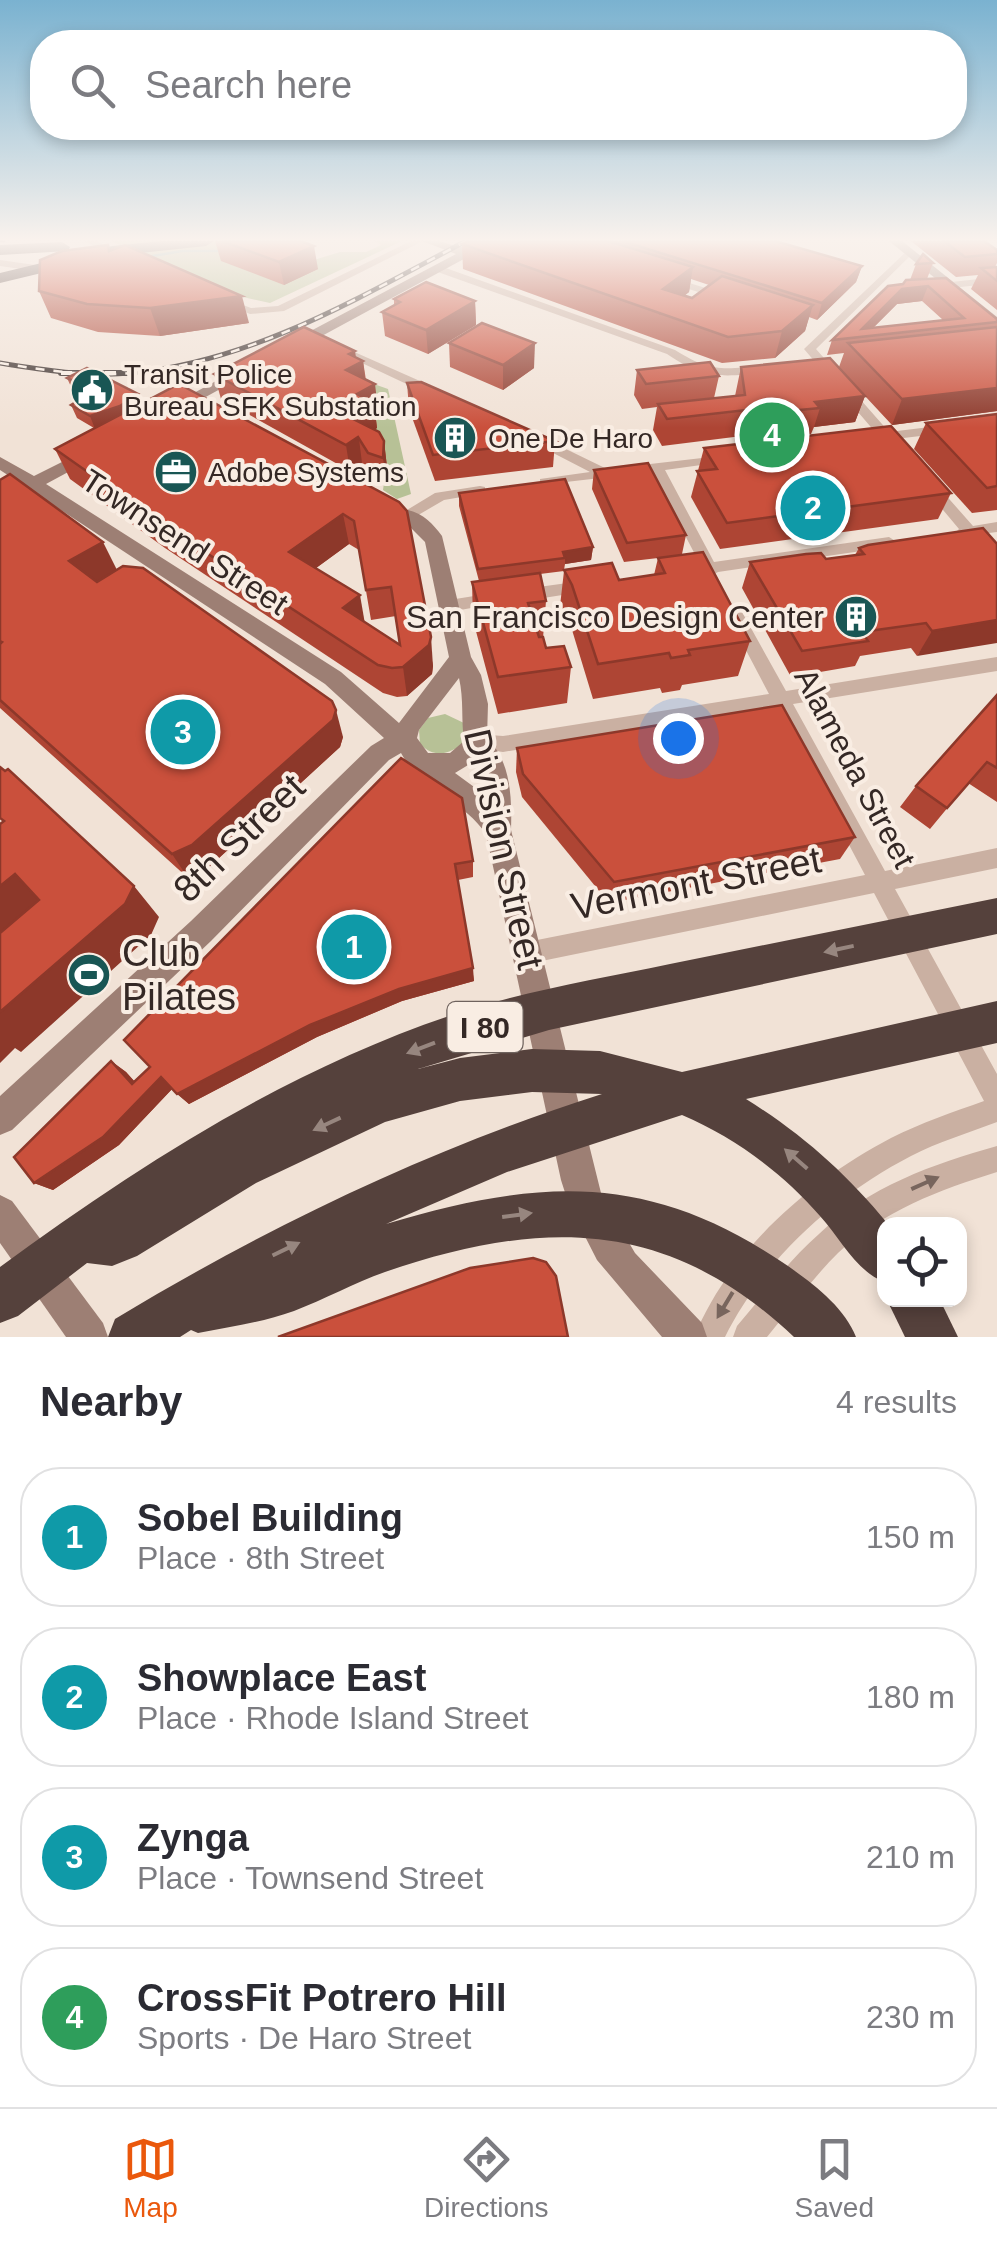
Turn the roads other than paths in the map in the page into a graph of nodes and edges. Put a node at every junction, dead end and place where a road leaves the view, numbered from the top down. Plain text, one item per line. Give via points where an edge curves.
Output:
1 (231, 303) edge
2 (291, 303) edge
3 (372, 303) edge
4 (537, 303) edge
5 (857, 303) edge
6 (974, 303) edge
7 (997, 320) edge
8 (815, 326) dead end
9 (829, 330) junction
10 (311, 336) junction
11 (769, 368) edge
12 (454, 401) edge
13 (158, 417) edge
14 (958, 428) edge
15 (522, 432) edge
16 (886, 436) junction
17 (855, 440) edge
18 (108, 443) edge
19 (898, 450) edge
20 (730, 457) edge
21 (0, 462) edge
22 (657, 467) junction
23 (605, 474) junction
24 (921, 476) edge
25 (537, 483) edge
26 (32, 484) junction
27 (502, 488) edge
28 (377, 500) edge
29 (0, 501) edge
30 (408, 516) junction
31 (997, 527) edge
32 (969, 531) junction
33 (948, 534) edge
34 (912, 539) edge
35 (997, 563) edge
36 (710, 568) junction
37 (688, 571) edge
38 (598, 584) edge
39 (449, 606) junction
40 (460, 657) junction
41 (997, 664) edge
42 (333, 678) junction
43 (782, 702) junction
44 (382, 726) junction
45 (475, 731) junction
46 (415, 738) junction
47 (503, 744) junction
48 (380, 752) junction
49 (493, 769) junction
50 (358, 778) junction
51 (498, 830) junction
52 (997, 858) edge
53 (880, 882) junction
54 (997, 916) edge
55 (527, 953) junction
56 (997, 1022) edge
57 (997, 1100) edge
58 (997, 1109) edge
59 (0, 1118) edge
60 (997, 1159) edge
61 (0, 1213) edge
62 (79, 1238) junction
63 (877, 1250) edge
64 (0, 1298) edge
65 (916, 1307) edge
66 (152, 1325) edge
67 (89, 1337) edge
68 (688, 1337) edge
69 (709, 1337) edge
70 (748, 1337) edge
71 (831, 1337) edge
72 (933, 1337) edge

1 - 2 street via 250,311
3 - 10 street
4 - 11 street via 717,374
5 - 9 street
6 - 7 street
8 - 9 street
9 - 16 street via 810,349
10 - 12 street
10 - 13 street
14 - 16 street
15 - 23 street
16 - 17 street
16 - 19 street
18 - 26 street
20 - 22 street
21 - 26 street, Townsend Street
22 - 23 street
22 - 36 street, Alameda Street
23 - 25 street
24 - 32 street
26 - 29 street
26 - 42 street, Townsend Street
27 - 30 street via 440,496
28 - 30 street
30 - 39 street, Division Street via 435,541
31 - 32 street
32 - 33 street
32 - 35 street
34 - 36 street
36 - 37 street
36 - 43 street, Alameda Street
38 - 39 street
39 - 40 street, Division Street
40 - 45 street, Division Street via 476,704
40 - 46 street, 8th Street
41 - 43 street
42 - 44 street, Townsend Street
42 - 46 street, Townsend Street
43 - 47 street
43 - 53 street, Alameda Street
44 - 46 street, Townsend Street
44 - 48 street
45 - 46 street via 462,710 446,706
45 - 46 street via 469,754 441,766
45 - 47 street
45 - 49 street, Division Street
46 - 48 street, 8th Street
46 - 50 street, 8th Street via 397,759
46 - 51 street, Townsend Street
47 - 49 street
48 - 50 street, 8th Street
49 - 51 street, Division Street
50 - 59 street, 8th Street
51 - 55 street, Division Street
52 - 53 street, Vermont Street
53 - 55 street, Vermont Street
53 - 57 street, Alameda Street
54 -> 62 highway, I 80 via 567,1006 430,1044 288,1107
55 - 68 street, Division Street via 592,1222 628,1277
66 -> 56 highway via 274,1254 404,1191 565,1128 706,1088
58 -> 69 street via 892,1152 804,1211 725,1302
70 -> 60 street via 831,1241 894,1196
61 - 67 street
63 -> 62 highway via 790,1152 734,1114 656,1081 588,1071 465,1079 384,1100 227,1174 114,1242
62 - 64 highway, I 80
65 - 72 highway
66 -> 71 highway via 269,1294 454,1227 516,1214 579,1211 637,1218 708,1244 764,1279

